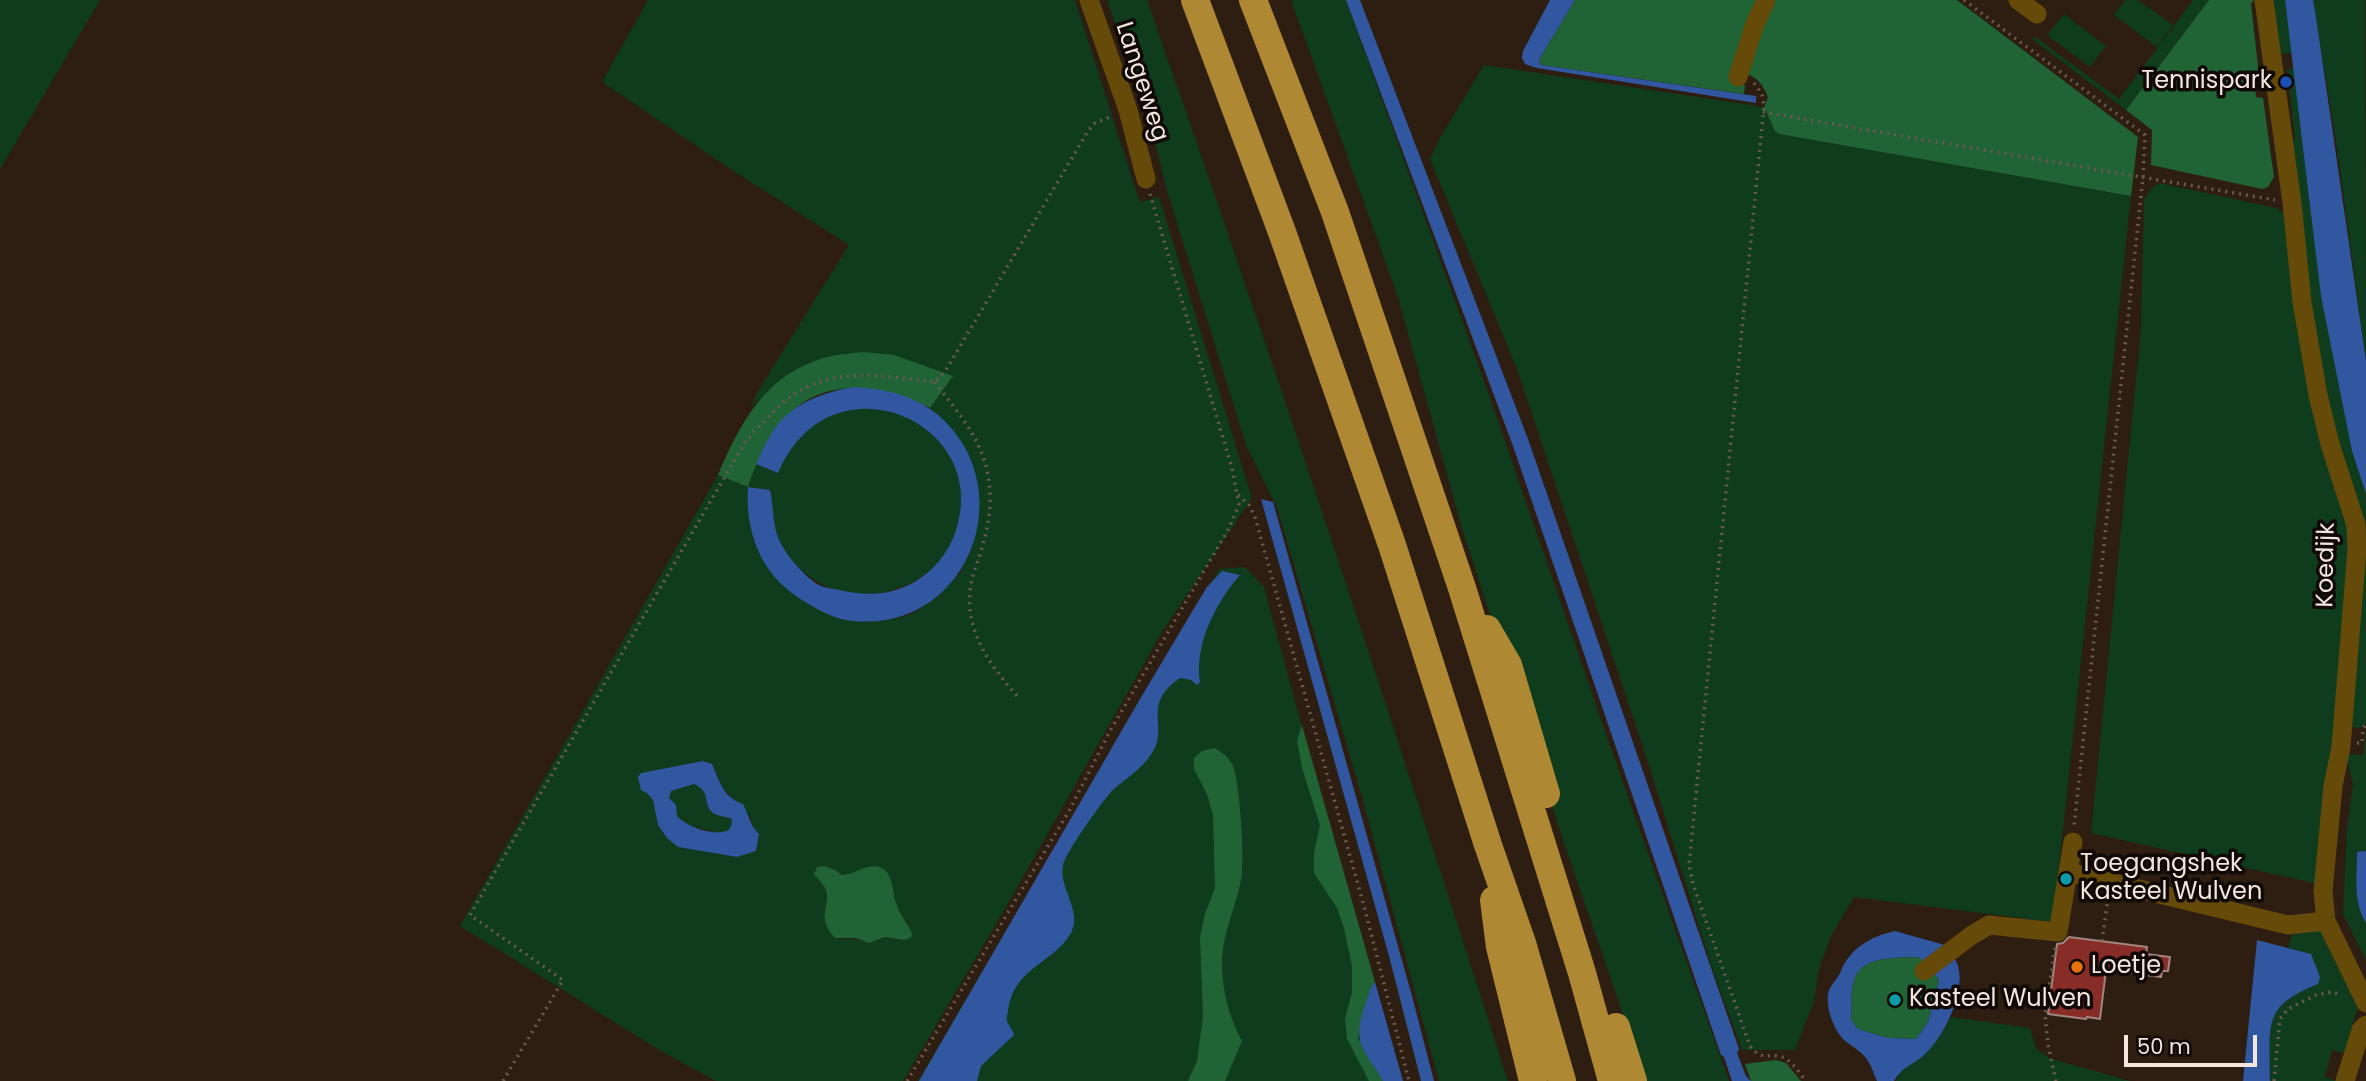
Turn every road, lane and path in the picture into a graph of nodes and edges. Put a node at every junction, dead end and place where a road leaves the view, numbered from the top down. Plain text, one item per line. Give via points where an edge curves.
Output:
1 (1088, 0) edge
2 (1195, 0) edge
3 (1253, 0) edge
4 (1766, 0) edge
5 (1964, 0) edge
6 (2018, 0) edge
7 (2264, 0) edge
8 (2037, 14) dead end
9 (1738, 77) joint
10 (1763, 112) junction
11 (1095, 123) dead end
12 (2143, 177) junction
13 (1146, 179) joint
14 (2292, 203) junction
15 (935, 382) junction
16 (1238, 495) junction
17 (1462, 588) junction
18 (1017, 696) dead end
19 (2073, 842) joint
20 (1488, 845) junction
21 (2068, 872) junction
22 (2110, 881) junction
23 (2326, 921) junction
24 (2057, 932) junction
25 (2102, 941) dead end
26 (1924, 971) dead end
27 (2344, 996) dead end
28 (2366, 1003) edge
29 (2366, 1025) edge
30 (503, 1081) edge
31 (907, 1081) edge
32 (1409, 1081) edge
33 (1532, 1081) edge
34 (1562, 1081) edge
35 (1612, 1081) edge
36 (1633, 1081) edge
37 (1806, 1081) edge
38 (2056, 1081) edge
39 (2274, 1081) edge
40 (2345, 1081) edge

1 - 13 street, Langeweg via 1128,110
2 - 20 highway via 1392,545
3 - 17 highway via 1335,212
4 - 9 street
5 - 12 path via 2145,135
6 - 8 street
7 - 14 street, Koedijk
9 - 10 path via 1758,87
10 - 12 path
10 - 37 path via 1689,866 1750,1046 1756,1054 1786,1059
11 - 15 path
12 - 14 path
12 - 19 path
13 - 16 path
14 - 23 street, Koedijk via 2318,395 2356,525 2341,747 2323,891
15 - 18 path via 973,433 987,473 989,520 968,603 990,663
15 - 30 path via 854,374 827,380 796,393 745,442 470,915 563,980
16 - 31 path via 1239,505 1228,530 1110,731 1069,811
16 - 32 path via 1255,517
17 - 35 highway
17 - 36 highway via 1508,665
19 - 21 street
20 - 33 highway via 1500,947
20 - 34 highway
21 - 22 street
21 - 24 street
22 - 23 street via 2288,925
22 - 25 path
23 - 28 street, Koedijk
24 - 26 street via 1989,925
24 - 38 path via 2045,1015
27 - 39 path via 2333,992 2316,995 2288,1009 2280,1019
29 - 40 street

